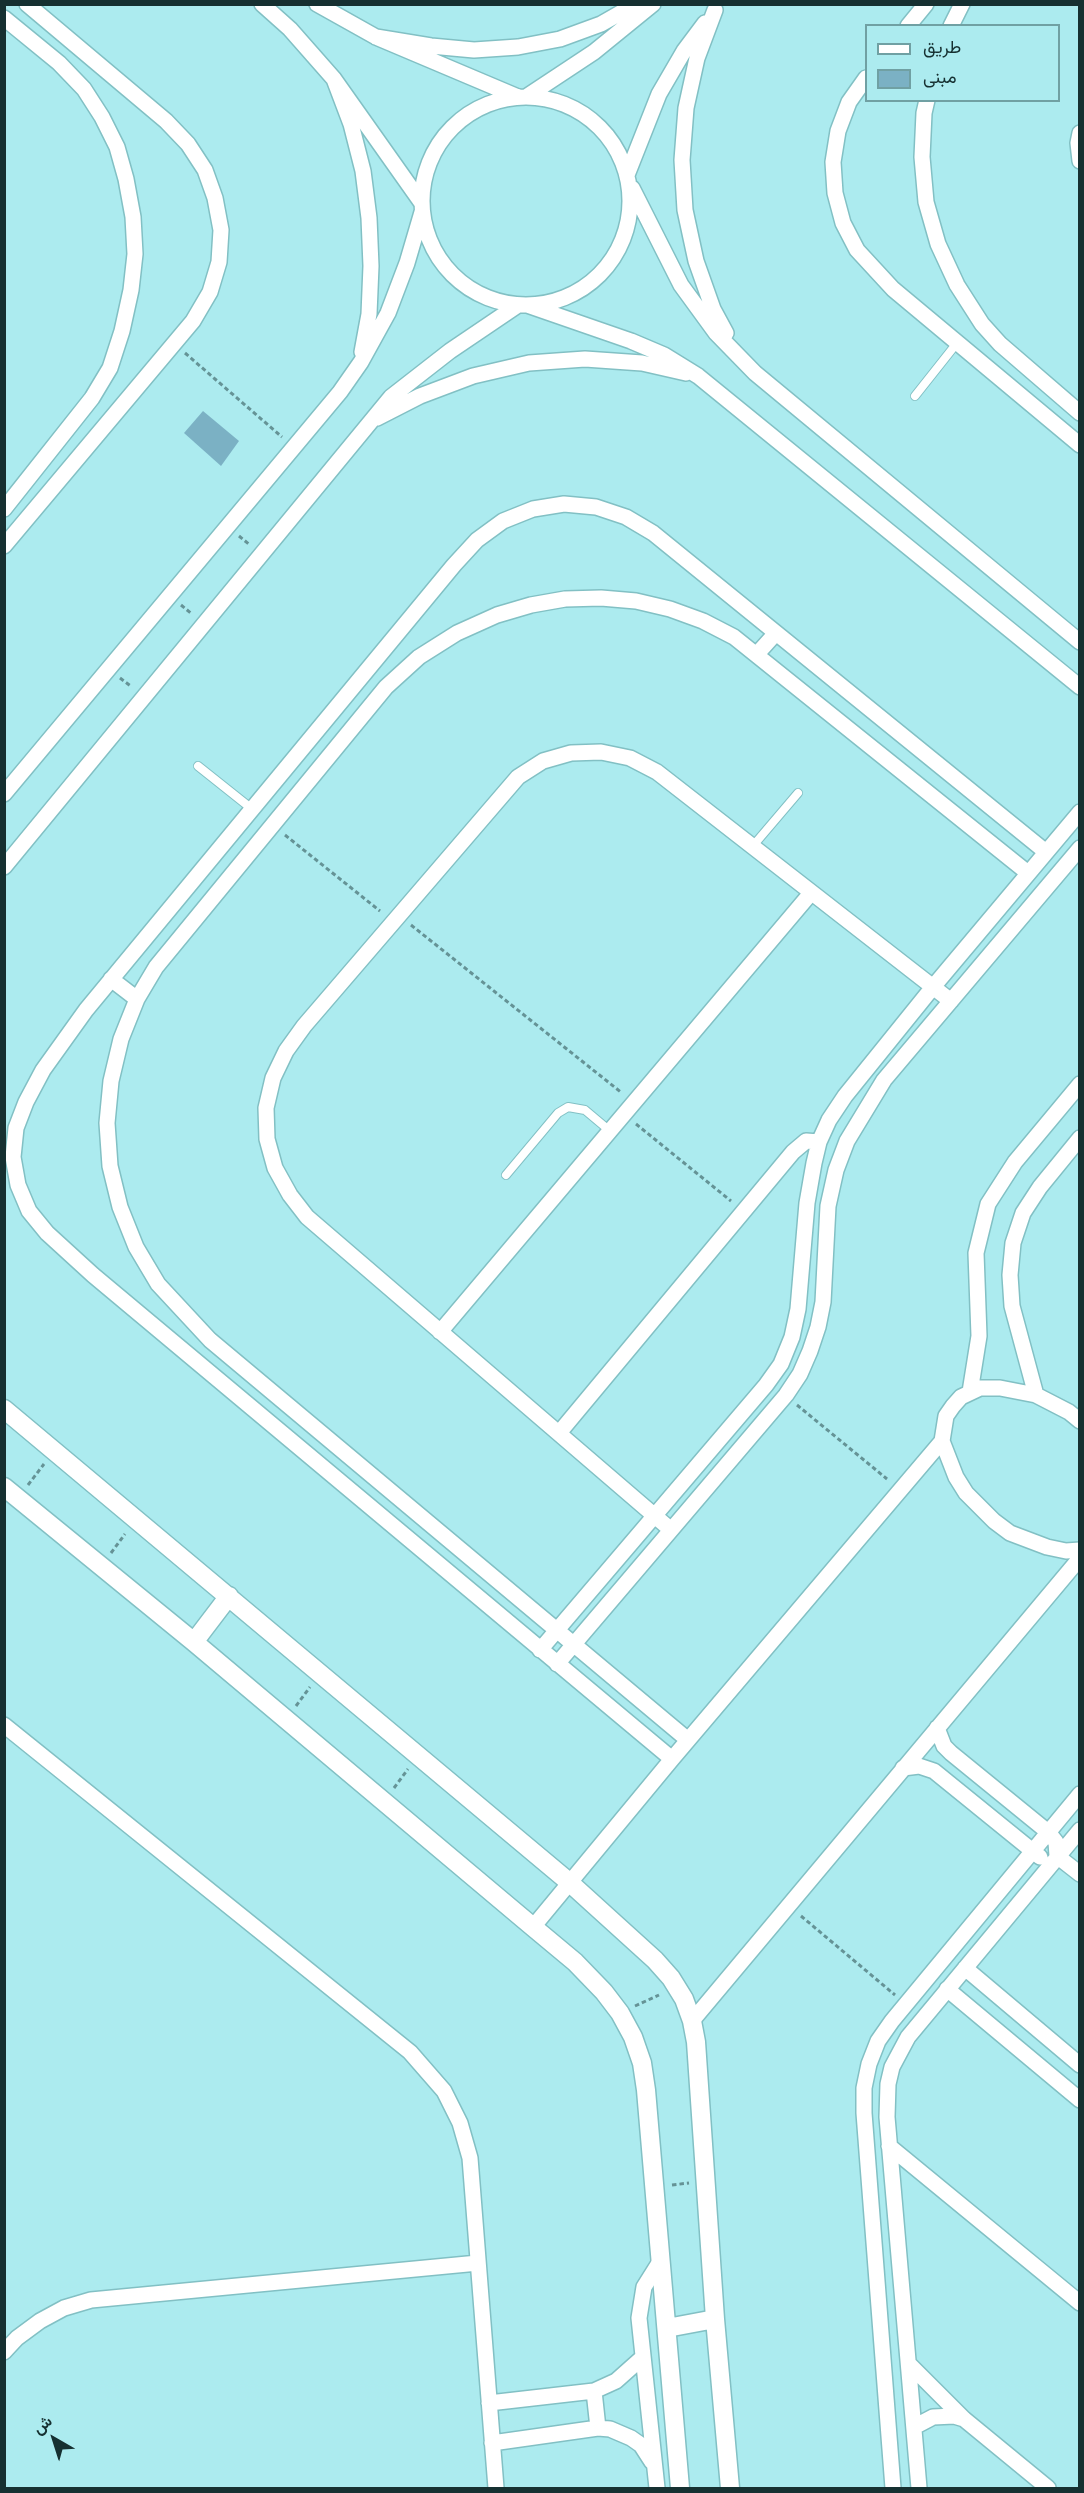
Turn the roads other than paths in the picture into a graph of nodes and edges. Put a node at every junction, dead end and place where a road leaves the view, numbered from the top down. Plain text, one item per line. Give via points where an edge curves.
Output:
1 (27, 4) edge
2 (262, 4) edge
3 (318, 4) edge
4 (636, 4) edge
5 (653, 4) edge
6 (926, 4) edge
7 (962, 4) edge
8 (717, 7) edge
9 (4, 18) edge
10 (910, 24) edge
11 (952, 24) edge
12 (376, 38) junction
13 (334, 79) junction
14 (865, 81) edge
15 (522, 97) junction
16 (927, 102) edge
17 (1080, 133) edge
18 (1080, 161) edge
19 (628, 179) junction
20 (422, 207) junction
21 (522, 305) junction
22 (957, 342) junction
23 (1000, 344) junction
24 (737, 354) junction
25 (361, 362) junction
26 (983, 364) junction
27 (698, 376) junction
28 (915, 396) dead end
29 (1080, 413) edge
30 (369, 422) junction
31 (1080, 445) edge
32 (29, 480) junction
33 (48, 494) junction
34 (4, 509) edge
35 (4, 546) edge
36 (776, 633) junction
37 (1080, 642) edge
38 (757, 654) junction
39 (1080, 687) edge
40 (198, 766) dead end
41 (798, 793) dead end
42 (4, 794) edge
43 (252, 809) junction
44 (1080, 812) edge
45 (272, 824) junction
46 (752, 847) junction
47 (1080, 848) edge
48 (1046, 852) junction
49 (4, 867) edge
50 (1028, 873) junction
51 (811, 893) junction
52 (111, 980) junction
53 (933, 987) junction
54 (137, 999) junction
55 (951, 1001) junction
56 (1080, 1084) edge
57 (610, 1131) junction
58 (1080, 1137) edge
59 (819, 1142) junction
60 (506, 1175) dead end
61 (441, 1332) junction
62 (970, 1392) junction
63 (1036, 1395) junction
64 (4, 1409) edge
65 (1080, 1421) edge
66 (559, 1433) junction
67 (942, 1441) junction
68 (11, 1493) edge
69 (654, 1515) junction
70 (670, 1529) junction
71 (1080, 1550) edge
72 (1080, 1558) edge
73 (229, 1596) junction
74 (556, 1630) junction
75 (194, 1642) junction
76 (574, 1645) junction
77 (540, 1650) junction
78 (557, 1664) junction
79 (4, 1725) edge
80 (937, 1728) junction
81 (688, 1740) junction
82 (672, 1760) junction
83 (903, 1768) junction
84 (1080, 1794) edge
85 (1080, 1830) edge
86 (1048, 1832) junction
87 (1032, 1852) junction
88 (1057, 1856) junction
89 (1080, 1874) edge
90 (569, 1882) junction
91 (534, 1927) junction
92 (965, 1968) junction
93 (947, 1989) junction
94 (692, 2021) junction
95 (878, 2041) junction
96 (899, 2052) junction
97 (1080, 2065) edge
98 (1080, 2100) edge
99 (889, 2146) junction
100 (662, 2260) junction
101 (478, 2263) junction
102 (902, 2285) junction
103 (878, 2288) junction
104 (1080, 2304) edge
105 (904, 2316) junction
106 (715, 2319) junction
107 (880, 2320) junction
108 (667, 2328) junction
109 (4, 2352) edge
110 (643, 2357) junction
111 (909, 2364) junction
112 (594, 2391) junction
113 (489, 2403) junction
114 (964, 2419) junction
115 (914, 2427) junction
116 (598, 2428) junction
117 (492, 2444) junction
118 (654, 2465) junction
119 (496, 2488) edge
120 (657, 2488) edge
121 (681, 2488) edge
122 (730, 2488) edge
123 (893, 2488) edge
124 (920, 2488) edge
125 (1048, 2488) edge

1 - 33 street via 188,144 205,170 221,230 219,262 210,292 193,321
2 - 13 street
3 - 12 street
4 - 12 street via 601,24 560,39 518,47 474,50
5 - 15 street via 594,52
6 - 10 street
7 - 11 street
8 - 19 street via 670,74 651,111
8 - 24 street via 697,58 686,108 682,159 696,261 713,309
9 - 32 street via 84,89 117,147 133,217 135,254 131,290 110,368
12 - 15 street
13 - 20 street
13 - 25 street via 351,124 369,218 371,266
14 - 22 street via 849,102 838,131 833,162 835,193 843,223 857,250 894,289
15 - 19 street via 560,103 592,119 621,156
15 - 20 street via 492,102 449,131 424,176
16 - 23 street via 922,157 926,202 938,244 957,285
17 - 18 street
19 - 21 street via 630,212 624,239 610,263 591,283 568,297 541,305
19 - 24 street via 681,285
20 - 21 street via 426,232 445,268 477,294 496,302
20 - 25 street via 388,313
21 - 27 street via 631,341
21 - 30 street via 418,374
22 - 26 street
22 - 28 lane
23 - 26 street
23 - 29 street
24 - 37 street
25 - 42 street via 295,448
26 - 31 street
27 - 30 street via 642,363 585,359 529,363 473,376 420,396
27 - 39 street
30 - 49 street
32 - 33 street
32 - 34 street
33 - 35 street
36 - 38 street
36 - 43 street via 654,533 626,517 596,507 564,504 533,509 503,521 477,540
36 - 48 street
38 - 45 street via 703,621 636,601 566,599 497,615 457,633 419,657 386,687
38 - 50 street
40 - 43 lane
41 - 46 lane
43 - 45 street
43 - 52 street
44 - 48 street
45 - 54 street via 173,944
46 - 51 street
46 - 61 street via 657,772 630,758 601,752 572,753 543,761 518,777 286,1051 273,1078 266,1108 267,1139 275,1168 307,1217
47 - 55 street
48 - 50 street
50 - 53 street
51 - 53 street
51 - 57 street
52 - 54 street
52 - 77 street via 43,1070 16,1128 13,1157 18,1185 29,1211 93,1275
53 - 55 street
53 - 59 street via 845,1096
54 - 74 street via 121,1039 111,1081 107,1123 110,1166 120,1208 136,1247 158,1284 210,1340
55 - 70 street via 884,1080 847,1141 828,1206 823,1302 807,1359 786,1395
56 - 62 street via 1015,1162 988,1204 976,1253 979,1336
57 - 60 lane via 585,1110 568,1107 558,1113
57 - 61 street
58 - 63 street via 1023,1213 1013,1243 1012,1306
59 - 66 street via 799,1145
59 - 69 street via 807,1203 798,1309 781,1364
61 - 66 street
62 - 63 street via 990,1387
62 - 67 street via 946,1416
63 - 65 street
64 - 73 street
66 - 69 street
67 - 71 street via 966,1493 993,1521 1017,1536 1047,1547
67 - 81 street
68 - 75 street
69 - 70 street
69 - 74 street
70 - 76 street
72 - 80 street
73 - 75 street
73 - 90 street
74 - 76 street
74 - 77 street
75 - 91 street
76 - 78 street
76 - 81 street
77 - 78 street
78 - 82 street
79 - 101 street via 428,2070 453,2106 466,2140
80 - 83 street
80 - 86 street via 951,1753
81 - 82 street
82 - 90 street
83 - 87 street via 918,1766 934,1771
83 - 94 street
84 - 86 street
85 - 88 street
86 - 87 street
86 - 88 street via 1056,1842
87 - 88 street via 1047,1858
87 - 95 street
88 - 89 street
88 - 92 street
90 - 91 street
90 - 94 street via 655,1960 677,1987
91 - 100 street via 604,1992 633,2037 642,2063
92 - 93 street
92 - 97 street
93 - 96 street
93 - 98 street
94 - 106 street
95 - 96 street
95 - 103 street via 864,2088
96 - 99 street via 887,2092
99 - 102 street
99 - 104 street
100 - 108 street
100 - 110 street via 648,2277 641,2297
101 - 109 street via 91,2300 40,2321
101 - 113 street
102 - 103 street
102 - 105 street
103 - 107 street
105 - 107 street
105 - 111 street
106 - 108 street
106 - 122 street
107 - 123 street
108 - 121 street
110 - 112 street via 616,2381
110 - 118 street
111 - 114 street
111 - 115 street
112 - 113 street
112 - 116 street
113 - 117 street
114 - 115 street via 933,2417
114 - 125 street
115 - 124 street
116 - 117 street
116 - 118 street via 632,2438
117 - 119 street
118 - 120 street

